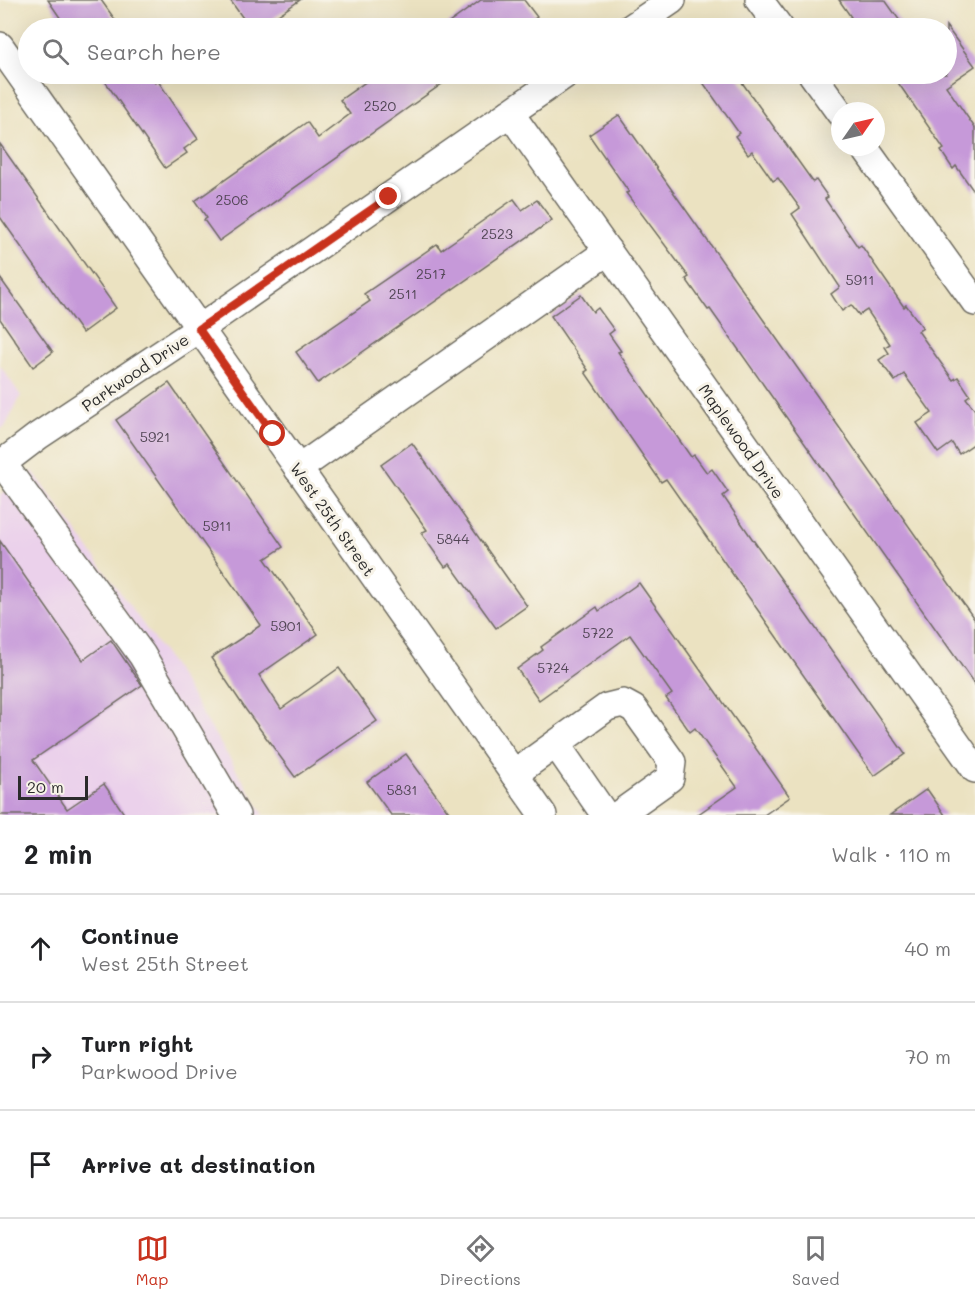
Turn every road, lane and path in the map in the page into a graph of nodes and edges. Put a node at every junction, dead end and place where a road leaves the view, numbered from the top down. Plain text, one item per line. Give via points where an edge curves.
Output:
1 (672, 0) edge
2 (759, 0) edge
3 (646, 18) edge
4 (772, 18) edge
5 (0, 46) edge
6 (18, 72) edge
7 (27, 84) edge
8 (551, 84) edge
9 (819, 84) edge
10 (832, 102) edge
11 (510, 112) junction
12 (870, 156) edge
13 (608, 251) junction
14 (975, 302) edge
15 (199, 329) junction
16 (1, 464) edge
17 (298, 469) junction
18 (556, 744) junction
19 (975, 769) edge
20 (514, 774) junction
21 (236, 815) edge
22 (543, 815) edge
23 (605, 815) edge
24 (618, 815) edge

1 - 3 street
2 - 4 street
5 - 6 street, West 25th Street
7 - 15 street, West 25th Street
8 - 11 street, Parkwood Drive
9 - 10 street
11 - 13 street, Maplewood Drive
11 - 15 street, Parkwood Drive
12 - 14 street
13 - 17 street
13 - 19 street, Maplewood Drive
15 - 16 street, Parkwood Drive
15 - 17 street, West 25th Street
16 - 21 street via 142,655
17 - 20 street, West 25th Street
18 - 20 street
18 - 23 street
18 - 24 street via 607,707 623,703 634,709 672,762 670,778
20 - 22 street, West 25th Street

